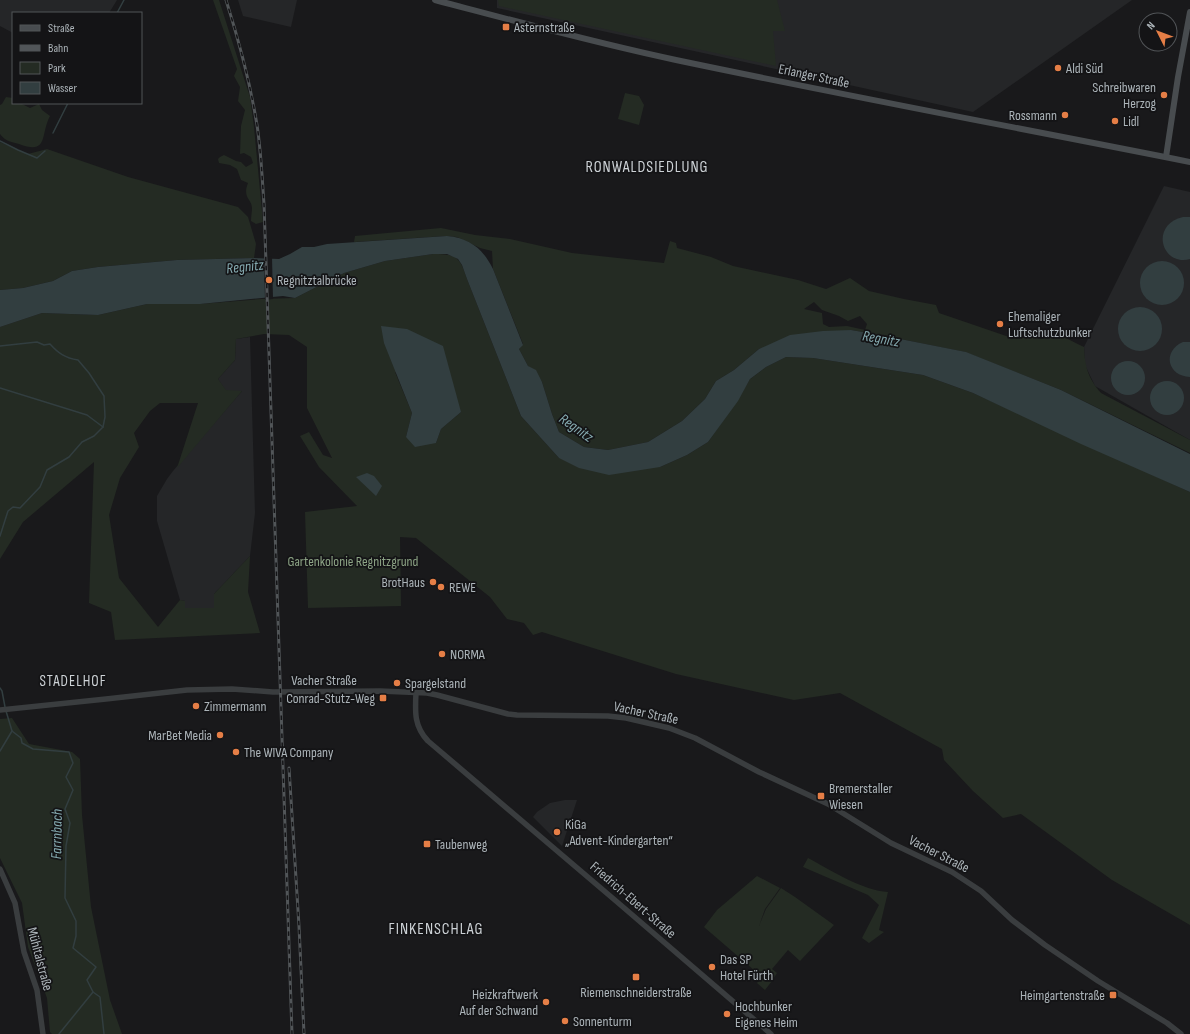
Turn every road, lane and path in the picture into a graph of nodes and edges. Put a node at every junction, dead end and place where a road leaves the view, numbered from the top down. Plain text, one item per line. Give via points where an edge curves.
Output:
1 (435, 0) edge
2 (1190, 12) edge
3 (1166, 157) junction
4 (1190, 162) edge
5 (416, 693) junction
6 (1, 710) edge
7 (0, 869) edge
8 (43, 1034) edge
9 (770, 1034) edge
10 (1181, 1034) edge

1 - 3 main road, Erlanger Straße via 676,60
2 - 3 main road
3 - 4 main road, Erlanger Straße
5 - 6 street, Vacher Straße via 187,690
5 - 9 street, Friedrich-Ebert-Straße via 416,722 428,741
5 - 10 street, Vacher Straße via 449,697 517,715 626,718 669,728 695,738 823,802 891,843 957,875 981,891 1012,920 1045,945
7 - 8 street, Mühltalstraße via 15,904 24,952 37,990

